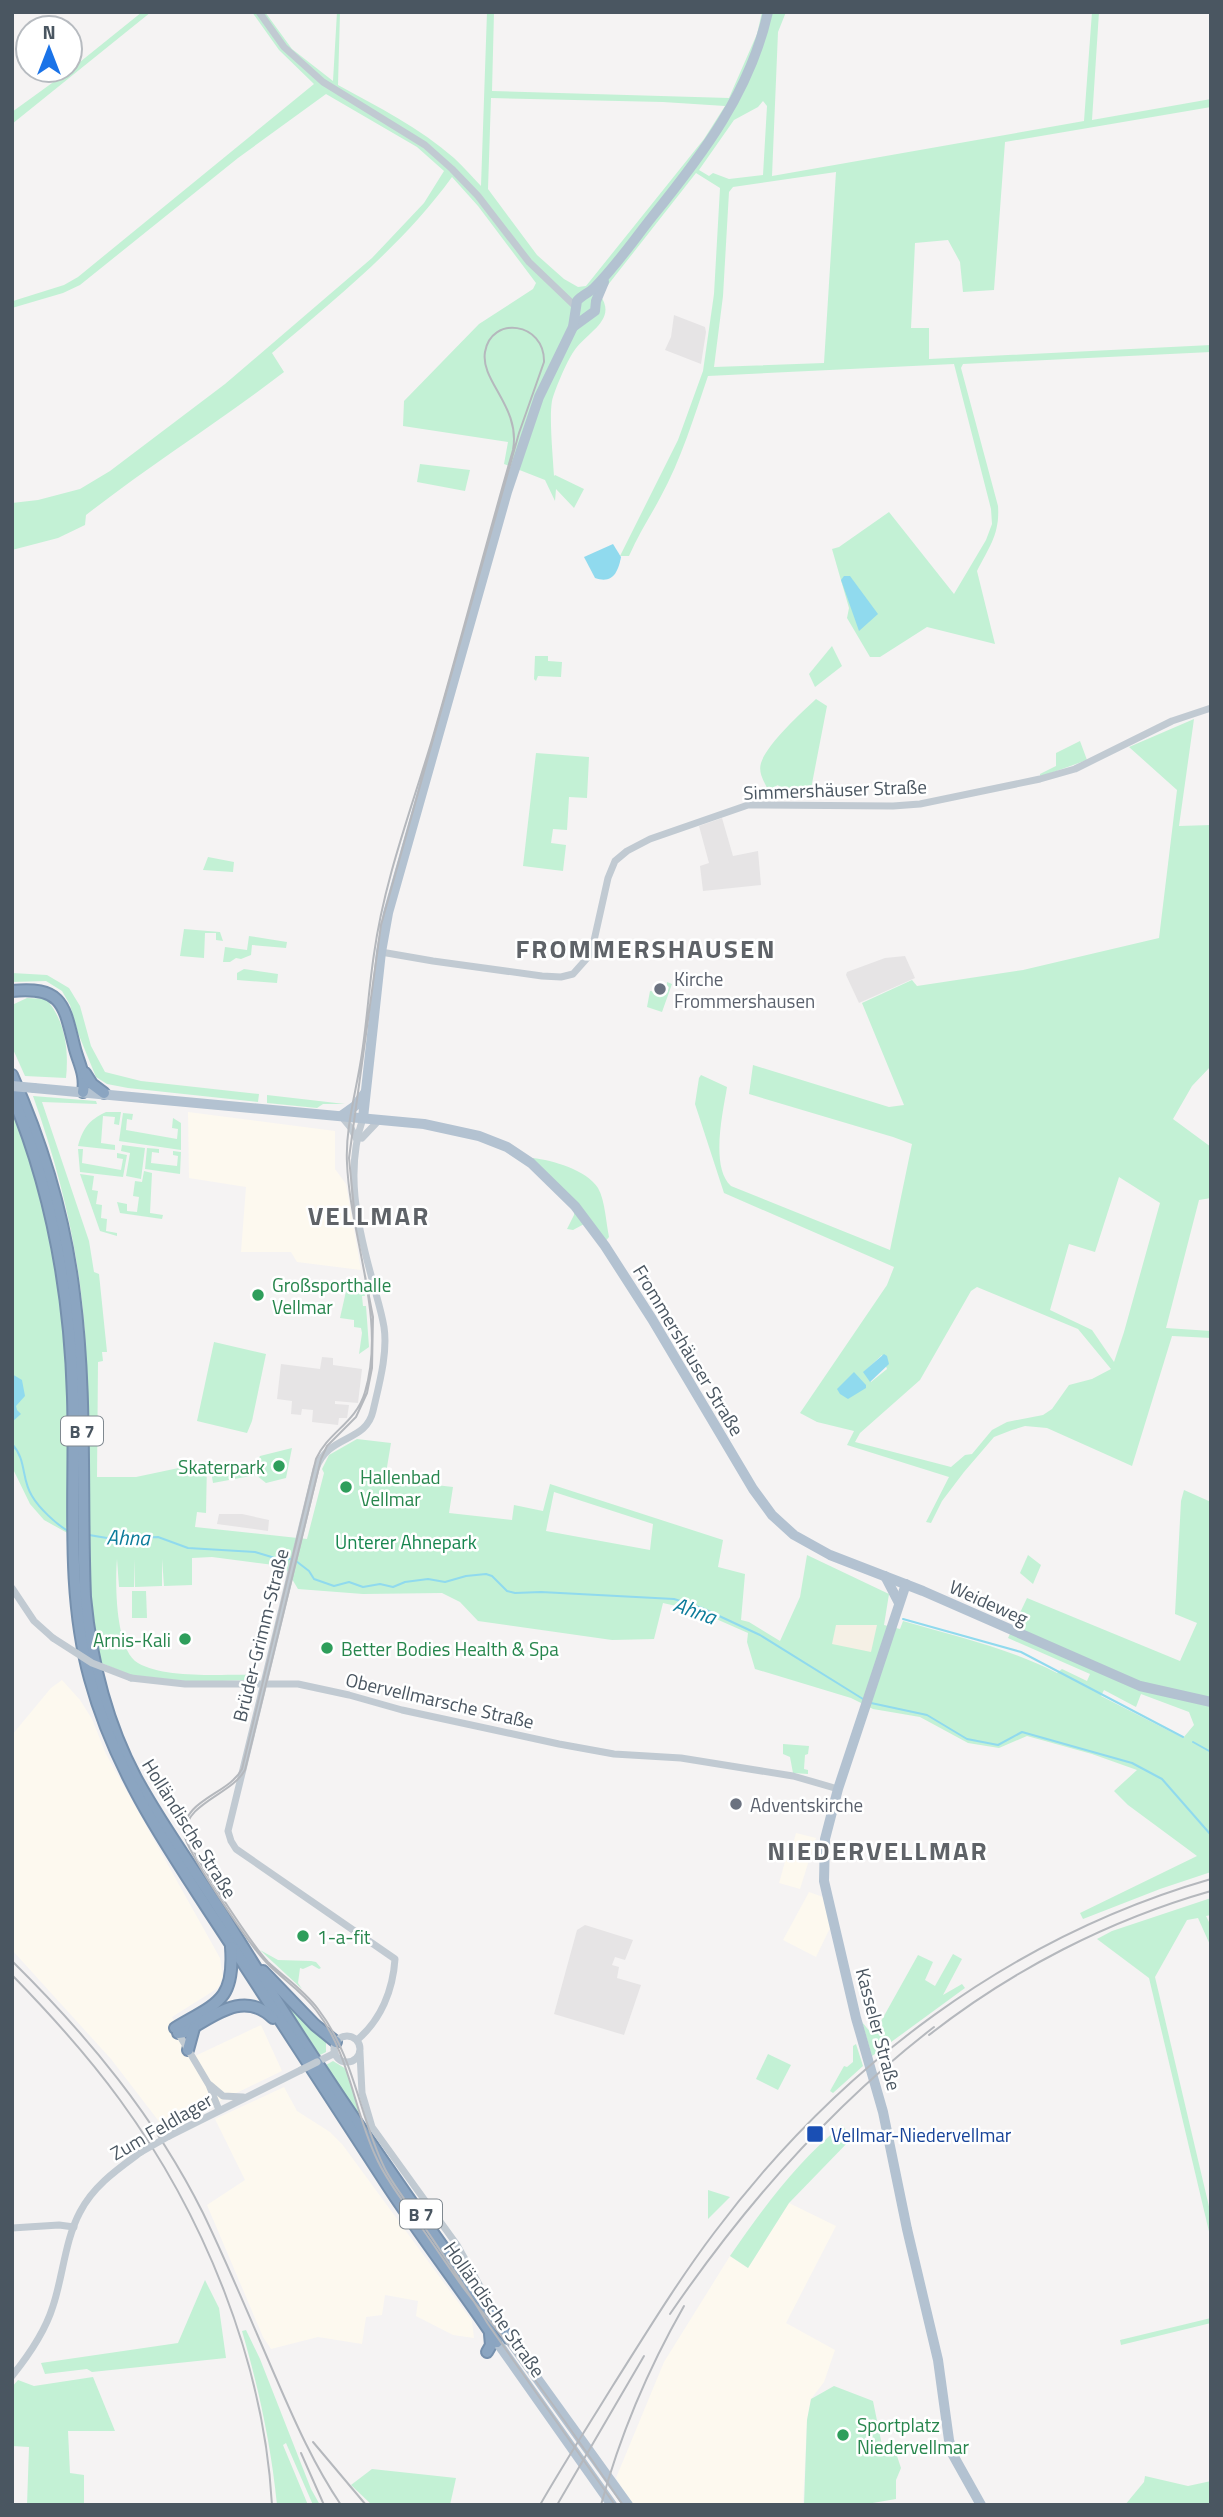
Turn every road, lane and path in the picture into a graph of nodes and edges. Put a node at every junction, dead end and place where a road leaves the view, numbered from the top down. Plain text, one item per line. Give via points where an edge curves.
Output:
1 (259, 12) edge
2 (768, 12) edge
3 (609, 272) junction
4 (557, 288) junction
5 (583, 296) junction
6 (596, 301) junction
7 (576, 308) junction
8 (587, 316) junction
9 (573, 327) junction
10 (1211, 708) edge
11 (381, 952) junction
12 (400, 955) junction
13 (379, 966) junction
14 (12, 990) edge
15 (28, 990) junction
16 (12, 998) edge
17 (80, 1064) junction
18 (14, 1086) edge
19 (79, 1091) junction
20 (104, 1093) junction
21 (365, 1094) junction
22 (340, 1116) junction
23 (363, 1118) junction
24 (385, 1120) junction
25 (360, 1139) junction
26 (767, 1506) joint
27 (885, 1576) junction
28 (906, 1584) junction
29 (12, 1588) edge
30 (899, 1603) junction
31 (265, 1682) junction
32 (1211, 1702) edge
33 (109, 1727) junction
34 (838, 1790) junction
35 (230, 1944) junction
36 (252, 1962) junction
37 (194, 2028) junction
38 (285, 2030) junction
39 (177, 2031) junction
40 (357, 2040) junction
41 (335, 2048) junction
42 (188, 2050) junction
43 (360, 2053) junction
44 (304, 2066) junction
45 (209, 2085) junction
46 (219, 2094) junction
47 (246, 2097) junction
48 (219, 2110) junction
49 (74, 2227) junction
50 (12, 2228) edge
51 (481, 2288) joint
52 (493, 2328) junction
53 (509, 2339) joint
54 (496, 2342) joint
55 (487, 2352) dead end
56 (12, 2376) edge
57 (612, 2505) edge
58 (628, 2505) edge
59 (981, 2505) edge

1 - 4 street via 284,47 323,82 425,145 452,169 529,262
2 - 3 main road via 752,65 723,123
3 - 5 main road
3 - 6 main road
4 - 5 street
4 - 7 street
5 - 6 main road
5 - 7 main road
6 - 8 main road via 595,311
7 - 8 main road
7 - 9 main road
8 - 9 main road
9 - 11 main road via 542,390 507,492 399,871
10 - 12 street, Simmershäuser Straße via 1172,721 1059,775 920,804 748,805 667,832 634,846 611,869 589,956 573,974 542,976
11 - 12 street
11 - 13 main road
12 - 13 street
13 - 21 main road
14 - 15 highway
15 - 16 highway
15 - 17 highway via 46,992 60,1002
17 - 19 highway via 85,1077
17 - 20 highway via 92,1084
18 - 19 main road, Frommershäuser Straße, bridge
18 - 33 highway, B 7 via 38,1139 61,1215 74,1294 81,1371 85,1597
19 - 20 main road, Frommershäuser Straße
20 - 22 main road, Frommershäuser Straße
21 - 22 main road
21 - 23 main road
21 - 24 main road
22 - 23 main road, Frommershäuser Straße
22 - 25 street
23 - 24 main road, Frommershäuser Straße
23 - 25 street, Brüder-Grimm-Straße
24 - 25 street
24 - 26 main road, Frommershäuser Straße via 445,1127 507,1147 531,1163 581,1212
25 - 31 street, Brüder-Grimm-Straße via 354,1173 360,1234 384,1328 380,1372 370,1420 359,1433 329,1448 320,1460
26 - 27 main road, Weideweg via 802,1541
27 - 28 main road, Weideweg
27 - 30 main road
28 - 30 main road, Kasseler Straße
28 - 32 main road, Weideweg via 1140,1686
29 - 31 street, Obervellmarsche Straße, bridge via 34,1621 53,1638 92,1663 131,1678 185,1684
30 - 34 main road, Kasseler Straße
31 - 34 street, Obervellmarsche Straße via 321,1688 592,1750 793,1776
31 - 40 street, Brüder-Grimm-Straße via 229,1821 231,1841 251,1860 395,1959 379,2015
33 - 35 highway, Holländische Straße / B 7 via 132,1788
33 - 36 highway, Holländische Straße / B 7
34 - 59 main road, Kasseler Straße via 825,1839 824,1881 883,2112 938,2360 949,2440
35 - 38 highway, Holländische Straße / B 7
35 - 39 highway via 232,1971 225,1993
36 - 41 highway
36 - 52 highway, Holländische Straße / B 7
37 - 38 highway via 228,2008 243,2005 263,2010
37 - 39 highway
37 - 42 highway
38 - 44 highway, Holländische Straße / B 7
39 - 42 street
40 - 41 street via 344,2036
40 - 43 street
41 - 43 street via 339,2059 346,2062
41 - 44 street, bridge
42 - 45 street
43 - 51 street via 362,2093 372,2127 457,2245
44 - 47 street, Zum Feldlager
44 - 52 highway, Holländische Straße / B 7
45 - 46 street
45 - 48 street
46 - 47 street
46 - 48 street
47 - 48 street, Zum Feldlager
48 - 49 street, Zum Feldlager, bridge via 141,2152 98,2186
49 - 50 street
49 - 56 street, Zum Feldlager via 52,2309 27,2358
51 - 52 highway
52 - 53 highway, Holländische Straße / B 7
52 - 54 highway, Holländische Straße / B 7
52 - 55 highway
53 - 58 main road, Holländische Straße / B 7
54 - 57 main road, Holländische Straße / B 7

